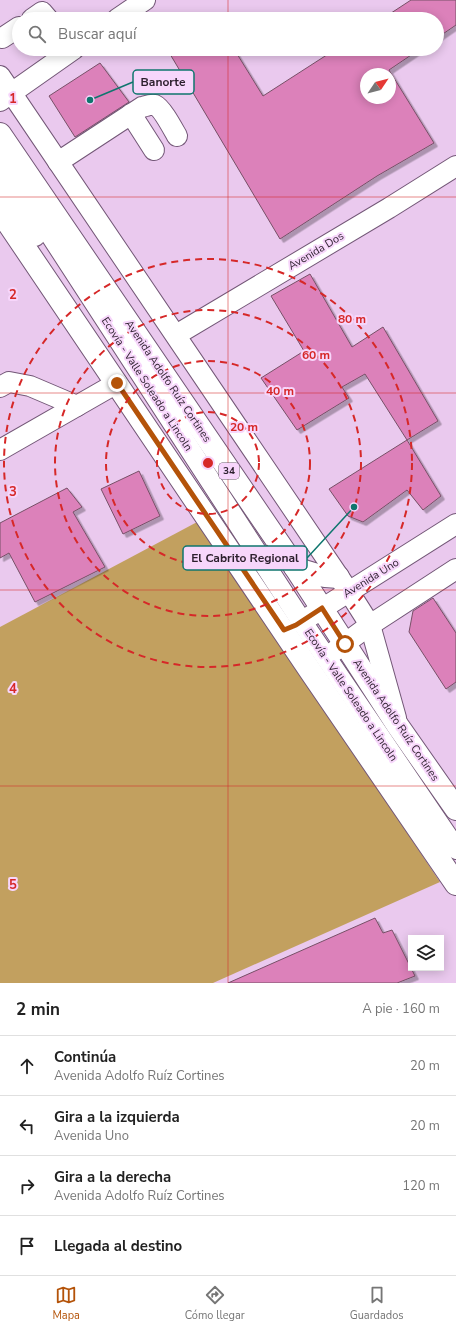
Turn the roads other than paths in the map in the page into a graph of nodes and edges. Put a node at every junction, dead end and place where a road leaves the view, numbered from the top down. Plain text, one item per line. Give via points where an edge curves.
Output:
1 (145, 0) edge
2 (127, 12) edge
3 (12, 31) edge
4 (1, 38) edge
5 (63, 56) edge
6 (0, 76) edge
7 (6, 97) edge
8 (131, 114) junction
9 (0, 134) edge
10 (177, 136) dead end
11 (154, 150) dead end
12 (0, 157) edge
13 (58, 162) junction
14 (456, 166) edge
15 (0, 184) edge
16 (0, 211) edge
17 (176, 335) junction
18 (117, 383) junction
19 (0, 387) edge
20 (77, 406) junction
21 (0, 450) edge
22 (456, 524) edge
23 (295, 567) junction
24 (456, 569) edge
25 (344, 584) junction
26 (322, 608) junction
27 (370, 625) junction
28 (294, 626) junction
29 (345, 644) junction
30 (318, 662) junction
31 (398, 726) junction
32 (456, 809) edge
33 (456, 849) edge
34 (456, 864) edge
35 (456, 884) edge

1 - 2 street
3 - 4 street
5 - 7 street
6 - 7 street
7 - 13 street
8 - 10 street via 142,107 154,105 159,108
8 - 11 street
8 - 13 street
9 - 23 main road, Avenida Adolfo Ruíz Cortines / 34
12 - 28 street, Ecovía - Valle Soleado a Lincoln
13 - 17 street
14 - 17 street, Avenida Dos
15 - 28 street
16 - 18 main road
17 - 25 street
18 - 20 street
18 - 28 main road
19 - 20 street via 9,382 30,386
20 - 21 street
22 - 25 street, Avenida Uno
23 - 25 main road
23 - 26 main road, Avenida Adolfo Ruíz Cortines / 34
24 - 27 street
25 - 26 street, Avenida Uno
25 - 27 street
26 - 28 street, Avenida Uno
26 - 29 main road, Avenida Adolfo Ruíz Cortines / 34
27 - 29 street
27 - 31 street
28 - 30 main road
29 - 30 street
29 - 31 main road, Avenida Adolfo Ruíz Cortines / 34
30 - 33 street, Ecovía - Valle Soleado a Lincoln
30 - 34 street
30 - 35 main road
31 - 32 main road, Avenida Adolfo Ruíz Cortines / 34

